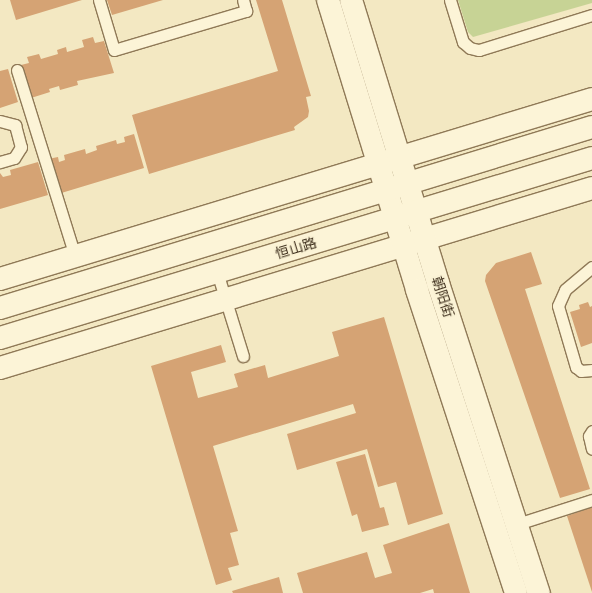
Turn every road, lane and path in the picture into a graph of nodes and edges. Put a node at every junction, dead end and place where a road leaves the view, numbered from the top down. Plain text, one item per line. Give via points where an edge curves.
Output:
1 (99, 0) edge
2 (243, 0) edge
3 (328, 0) edge
4 (351, 0) edge
5 (450, 0) edge
6 (592, 15) edge
7 (17, 70) dead end
8 (592, 99) edge
9 (0, 121) edge
10 (592, 128) edge
11 (400, 158) junction
12 (592, 158) edge
13 (0, 162) edge
14 (378, 164) junction
15 (408, 184) junction
16 (592, 188) edge
17 (386, 190) junction
18 (416, 211) junction
19 (395, 218) junction
20 (425, 239) junction
21 (403, 246) junction
22 (75, 256) junction
23 (592, 267) edge
24 (217, 272) junction
25 (0, 279) edge
26 (226, 300) junction
27 (0, 308) edge
28 (0, 338) edge
29 (243, 356) dead end
30 (0, 368) edge
31 (592, 370) edge
32 (592, 431) edge
33 (592, 449) edge
34 (592, 500) edge
35 (517, 524) junction
36 (516, 593) edge
37 (539, 593) edge

1 - 2 lane via 114,50 246,11
3 - 14 street, 朝阳街
4 - 11 street, 朝阳街
5 - 6 lane via 463,42 478,50
7 - 22 lane
8 - 11 street
9 - 13 lane via 15,125 20,147 14,158
10 - 15 street, 恒山路
11 - 14 street
11 - 15 street, 朝阳街
12 - 18 street, 恒山路
14 - 17 street, 朝阳街
14 - 22 street
15 - 17 street, 恒山路
15 - 18 street, 朝阳街
16 - 20 street
17 - 19 street, 朝阳街
17 - 27 street, 恒山路
18 - 19 street, 恒山路
18 - 20 street, 朝阳街
19 - 21 street, 朝阳街
19 - 24 street, 恒山路
20 - 21 street
20 - 35 street, 朝阳街
21 - 26 street
21 - 36 street, 朝阳街
22 - 25 street
23 - 31 lane via 565,290 558,306 576,367 581,370
24 - 26 lane
24 - 28 street, 恒山路
26 - 29 lane
26 - 30 street
32 - 33 lane via 589,436
34 - 35 lane
35 - 37 street, 朝阳街

